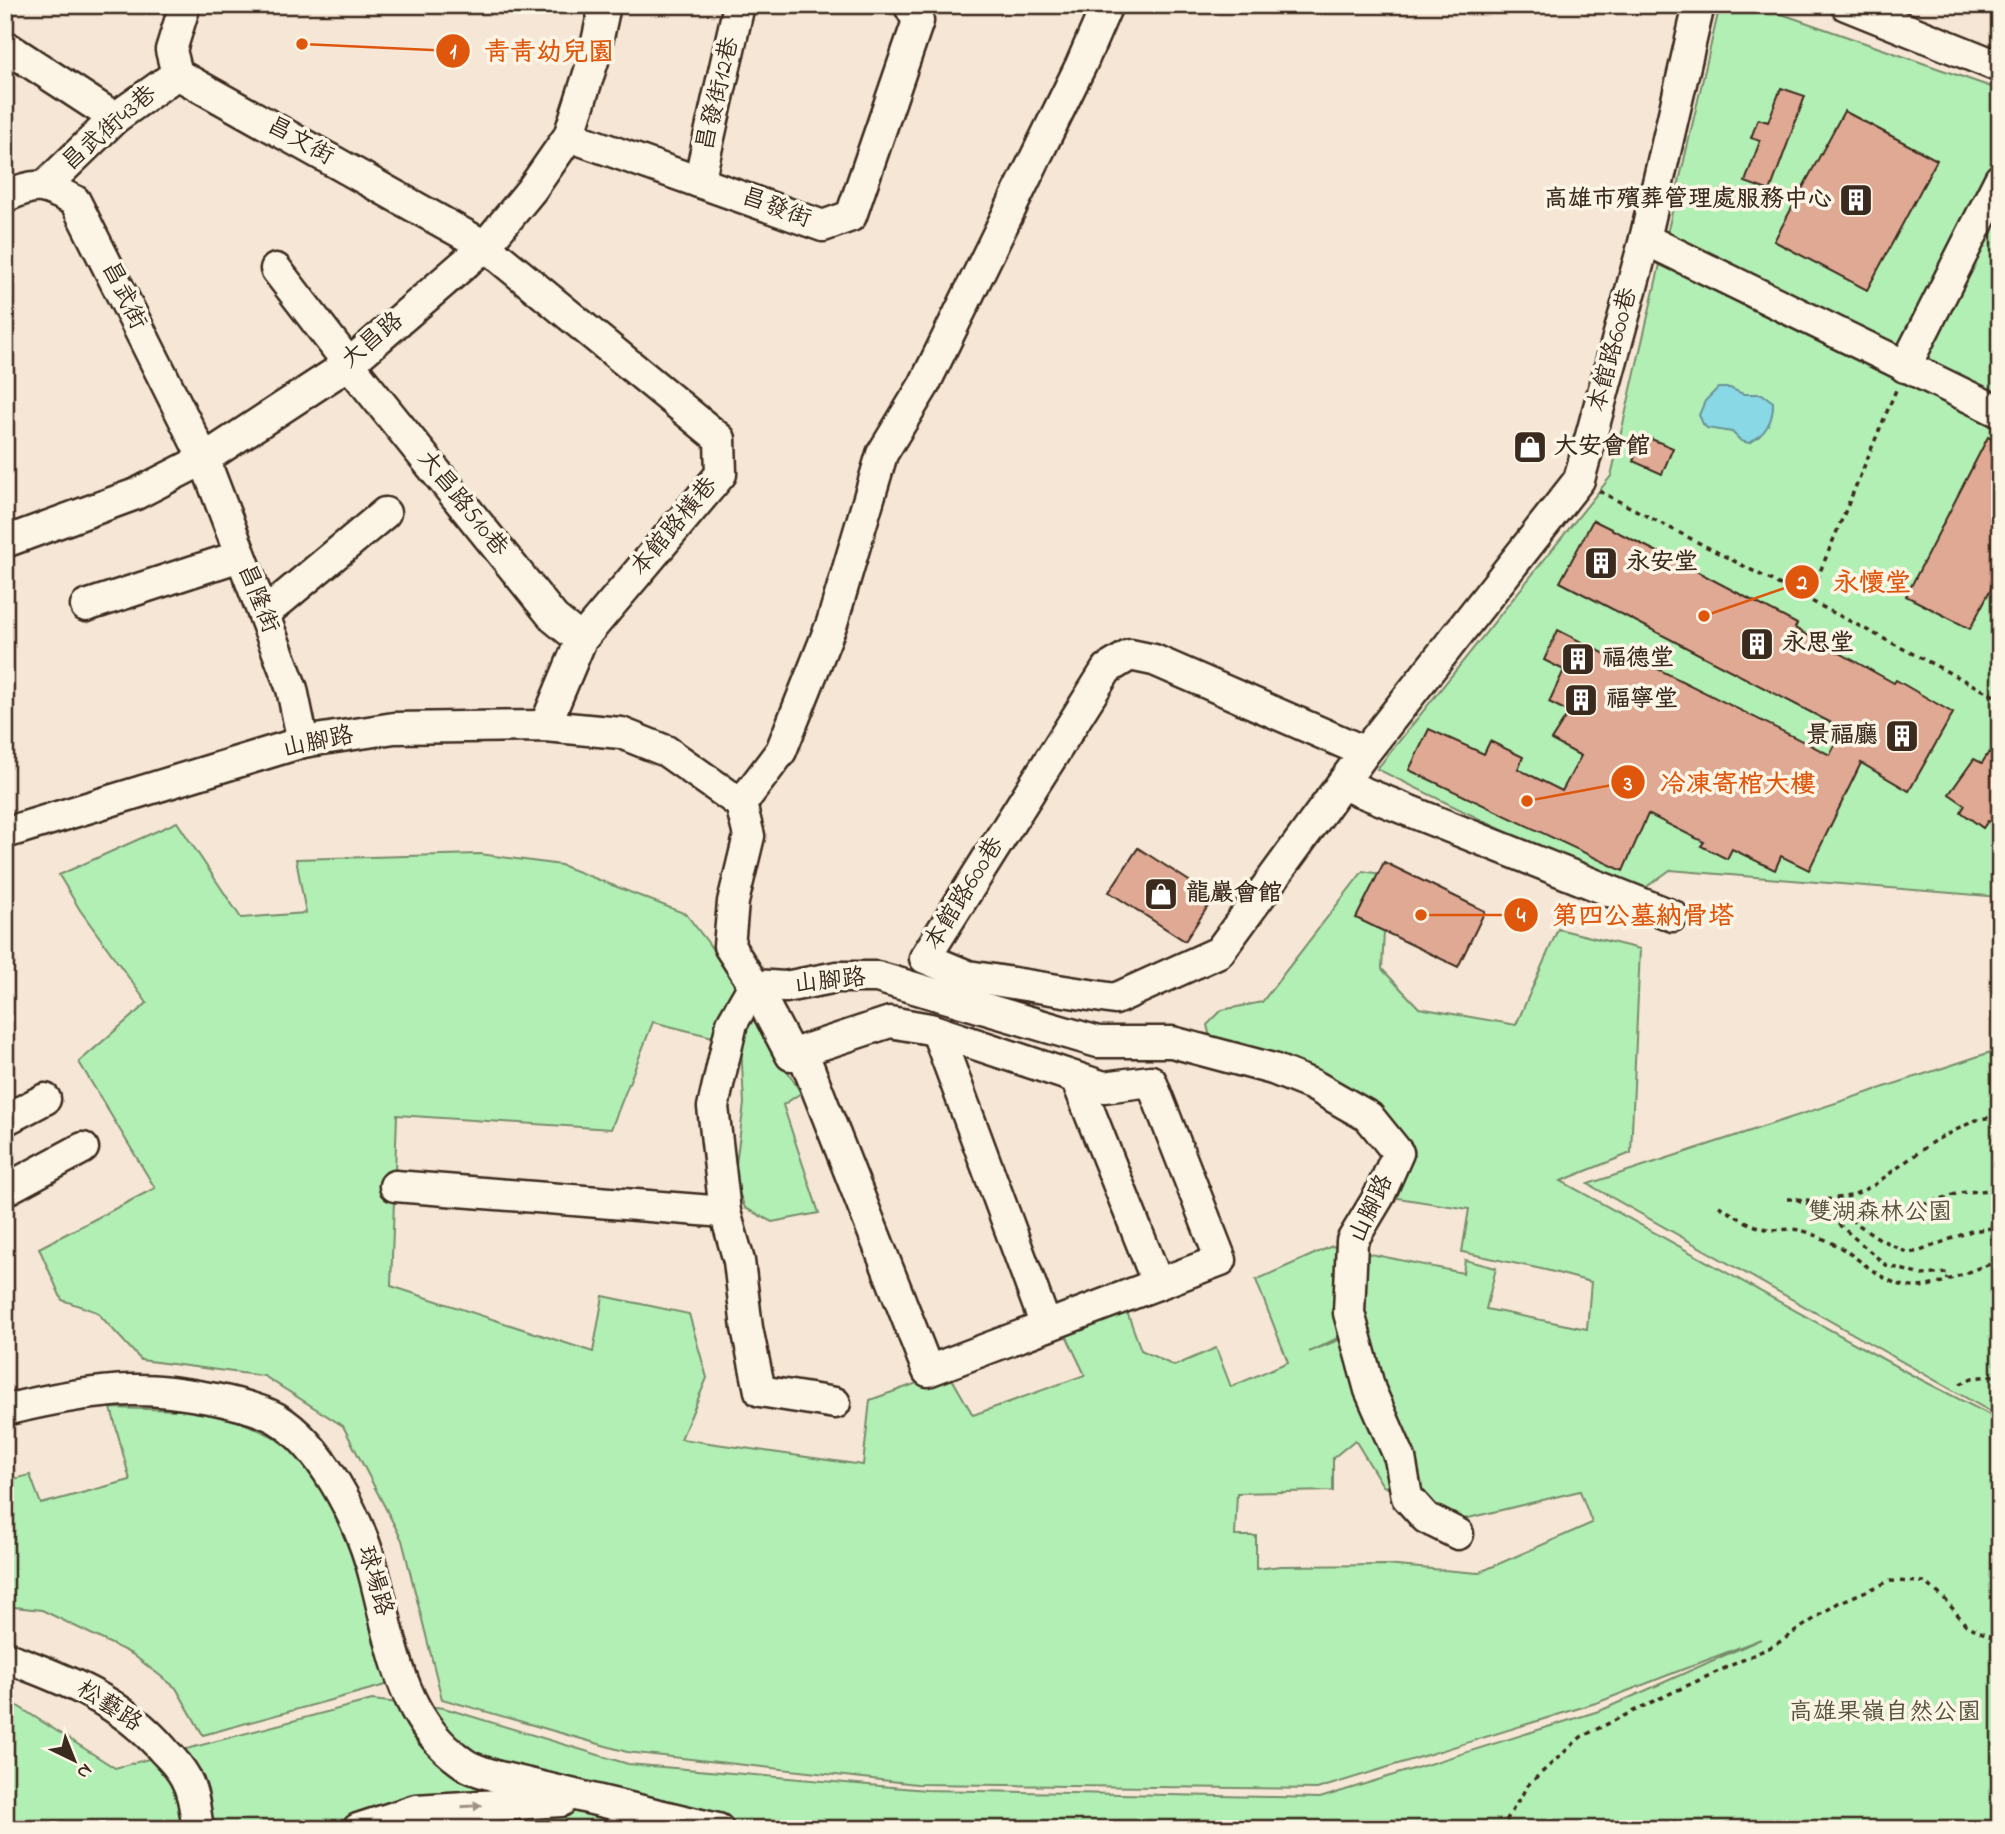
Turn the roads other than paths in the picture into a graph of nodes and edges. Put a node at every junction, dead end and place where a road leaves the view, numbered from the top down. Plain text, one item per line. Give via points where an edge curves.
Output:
1 (185, 5) edge
2 (605, 5) edge
3 (739, 5) edge
4 (909, 5) edge
5 (1107, 5) edge
6 (1699, 5) edge
7 (1846, 5) edge
8 (5, 46) edge
9 (2000, 67) edge
10 (177, 74) junction
11 (115, 118) junction
12 (569, 136) junction
13 (2000, 179) edge
14 (699, 182) junction
15 (20, 185) edge
16 (1644, 239) junction
17 (485, 246) junction
18 (276, 269) dead end
19 (349, 363) junction
20 (1905, 367) junction
21 (2000, 412) edge
22 (204, 459) junction
23 (385, 513) dead end
24 (5, 542) edge
25 (240, 556) junction
26 (86, 606) dead end
27 (264, 614) junction
28 (580, 640) junction
29 (545, 726) junction
30 (303, 742) junction
31 (1365, 752) junction
32 (1342, 783) junction
33 (741, 804) junction
34 (5, 833) edge
35 (1673, 916) dead end
36 (754, 985) junction
37 (937, 1032) junction
38 (802, 1051) junction
39 (1076, 1078) junction
40 (45, 1099) dead end
41 (5, 1120) edge
42 (83, 1148) dead end
43 (395, 1186) dead end
44 (5, 1190) edge
45 (725, 1212) junction
46 (1158, 1284) junction
47 (1046, 1326) junction
48 (835, 1403) dead end
49 (5, 1410) edge
50 (1458, 1534) dead end
51 (5, 1657) edge
52 (591, 1799) junction
53 (197, 1826) edge
54 (358, 1829) edge
55 (718, 1829) edge

1 - 10 street via 171,50
2 - 12 street, 大昌路
3 - 14 street, 昌發街12巷
4 - 14 street, 昌發街 via 918,21 851,216 823,226
5 - 33 street via 924,385 882,454 827,636 780,751
6 - 16 street, 本館路600巷
7 - 9 street
8 - 11 street
10 - 11 street, 昌武街43巷
10 - 17 street, 昌文街
11 - 15 street, 昌武街43巷
12 - 14 street, 昌發街
12 - 17 street, 大昌路
13 - 20 street
15 - 22 street, 昌武街 via 75,201
16 - 20 street
16 - 31 street, 本館路600巷 via 1579,480
17 - 19 street, 大昌路
17 - 28 street, 本館路橫巷 via 720,439 720,474
18 - 19 street, 大昌路510巷
19 - 22 street, 大昌路
19 - 28 street, 大昌路510巷 via 554,618
20 - 21 street
22 - 24 street, 大昌路 via 136,494
22 - 25 street, 昌隆街
23 - 27 street
25 - 26 street
25 - 27 street, 昌隆街
27 - 30 street, 昌隆街 via 292,689
28 - 29 street, 本館路橫巷
29 - 30 street, 山腳路 via 394,728
29 - 33 street, 山腳路 via 621,733 655,746
30 - 34 street, 山腳路
31 - 32 street, 本館路600巷
31 - 32 street, 本館路600巷 via 1154,660 1130,655 1107,669 925,958 968,976 1115,999 1219,952
32 - 35 street
33 - 36 street via 749,836 733,902 729,946
36 - 38 street via 791,1055
36 - 45 street via 732,1023 713,1107
36 - 50 street, 山腳路 via 785,987 837,977 877,977 1098,1042 1172,1042 1273,1069 1313,1085 1369,1117 1398,1153 1352,1241 1349,1312 1370,1390 1400,1458 1407,1497 1426,1518
37 - 38 street via 890,1021
37 - 39 street
37 - 47 street
38 - 47 street via 928,1371
39 - 46 street
39 - 46 street via 1104,1087 1151,1081 1221,1260
40 - 41 street
42 - 44 street
43 - 45 street
45 - 48 street via 739,1261 760,1391
46 - 47 street
49 - 52 street, 球場路 via 53,1398 132,1390 233,1403 275,1418 301,1438 342,1496 370,1561 408,1692 441,1745 469,1767
51 - 53 street, 松藝路 via 102,1698 149,1733 185,1776
54 -> 52 street via 416,1810
52 - 55 street, 球場路

